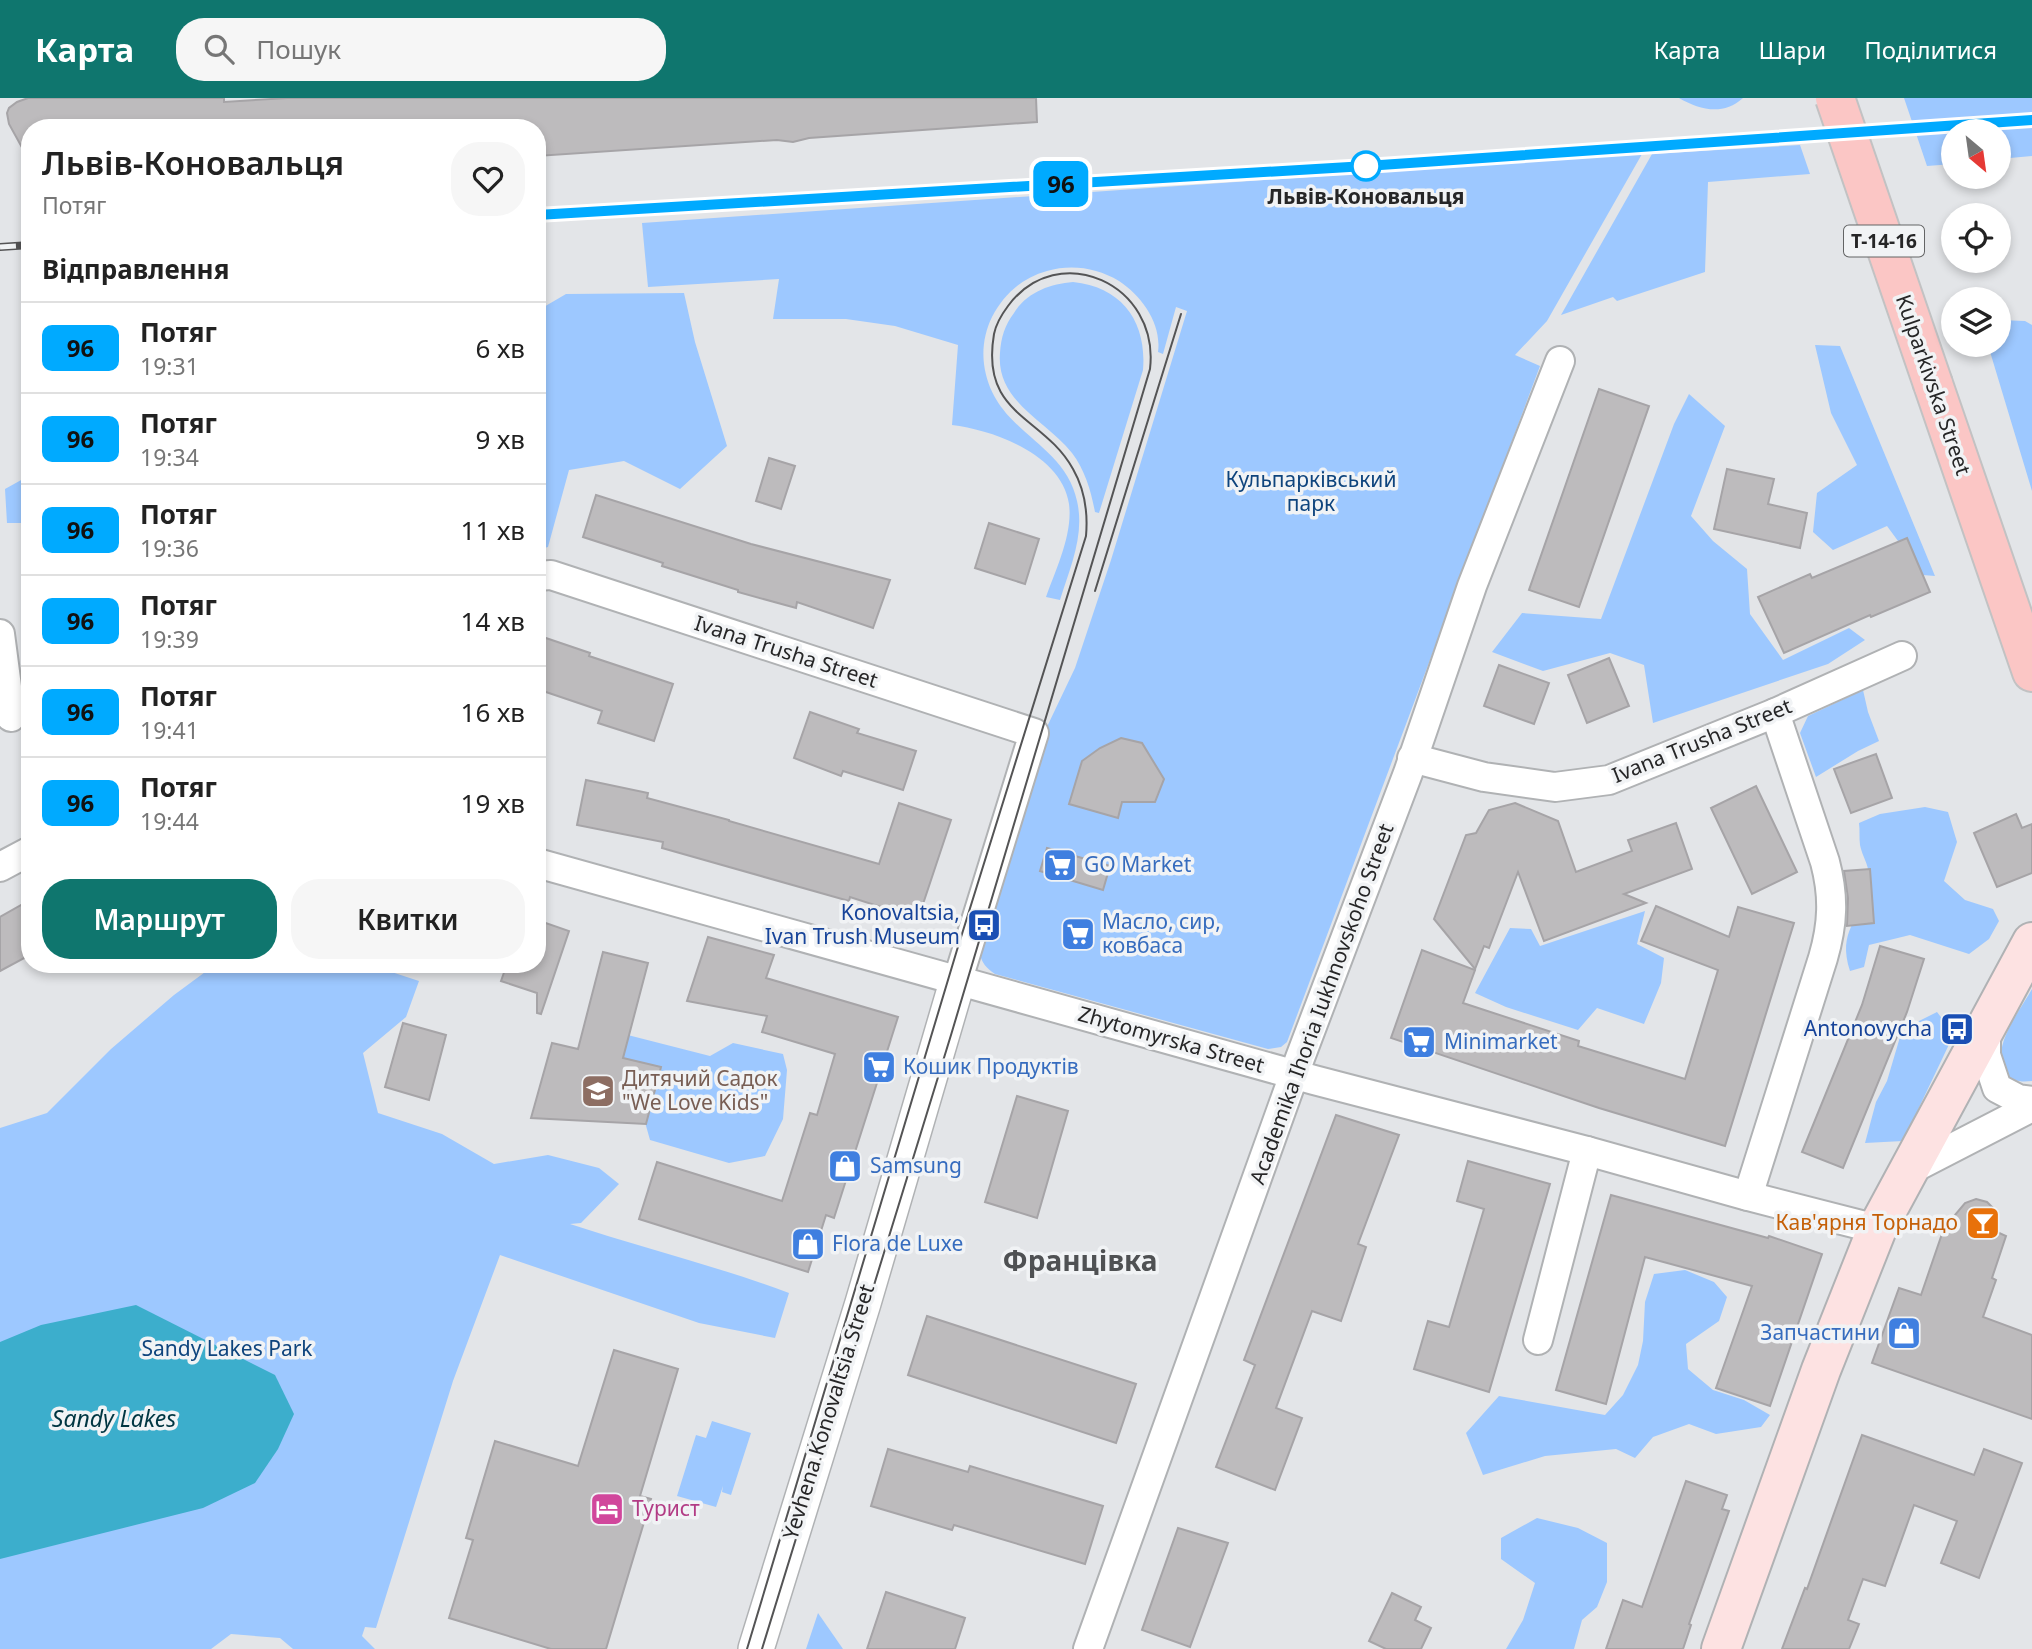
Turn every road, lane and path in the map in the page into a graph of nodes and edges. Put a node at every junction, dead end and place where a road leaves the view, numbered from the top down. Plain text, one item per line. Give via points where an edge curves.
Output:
1 (1835, 98) edge
2 (1560, 361) dead end
3 (546, 575) edge
4 (0, 634) edge
5 (2028, 651) edge
6 (1902, 656) dead end
7 (1774, 713) junction
8 (14, 718) edge
9 (1034, 733) joint
10 (1412, 758) junction
11 (21, 855) edge
12 (546, 865) edge
13 (0, 867) edge
14 (2032, 942) edge
15 (958, 979) junction
16 (1986, 1025) junction
17 (1295, 1074) junction
18 (2032, 1101) edge
19 (2032, 1107) edge
20 (1587, 1151) junction
21 (1906, 1172) junction
22 (1748, 1196) junction
23 (1877, 1229) junction
24 (1538, 1340) dead end
25 (756, 1649) edge
26 (1088, 1649) edge
27 (1721, 1649) edge

1 - 5 main road, Kulparkivska Street / Т-14-16, bridge
2 - 10 street, Academika Ihoria Iukhnovskoho Street via 1472,586
3 - 9 street, Ivana Trusha Street
4 - 8 street
6 - 7 street, Ivana Trusha Street
7 - 10 street, Ivana Trusha Street via 1609,780 1555,787
7 - 22 street via 1825,862 1833,911 1827,946
9 - 15 street, Yevhena Konovaltsia Street
10 - 17 street, Academika Ihoria Iukhnovskoho Street
11 - 13 street
12 - 15 street, Zhytomyrska Street
14 - 16 main road
15 - 17 street, Zhytomyrska Street
15 - 25 street, Yevhena Konovaltsia Street
16 - 18 street via 1986,1055 1997,1088
16 - 21 main road
17 - 20 street, Zhytomyrska Street
17 - 26 street, Academika Ihoria Iukhnovskoho Street
19 - 21 street
20 - 22 street, Zhytomyrska Street
20 - 24 street
21 - 23 main road
22 - 23 street, Zhytomyrska Street
23 - 27 main road

